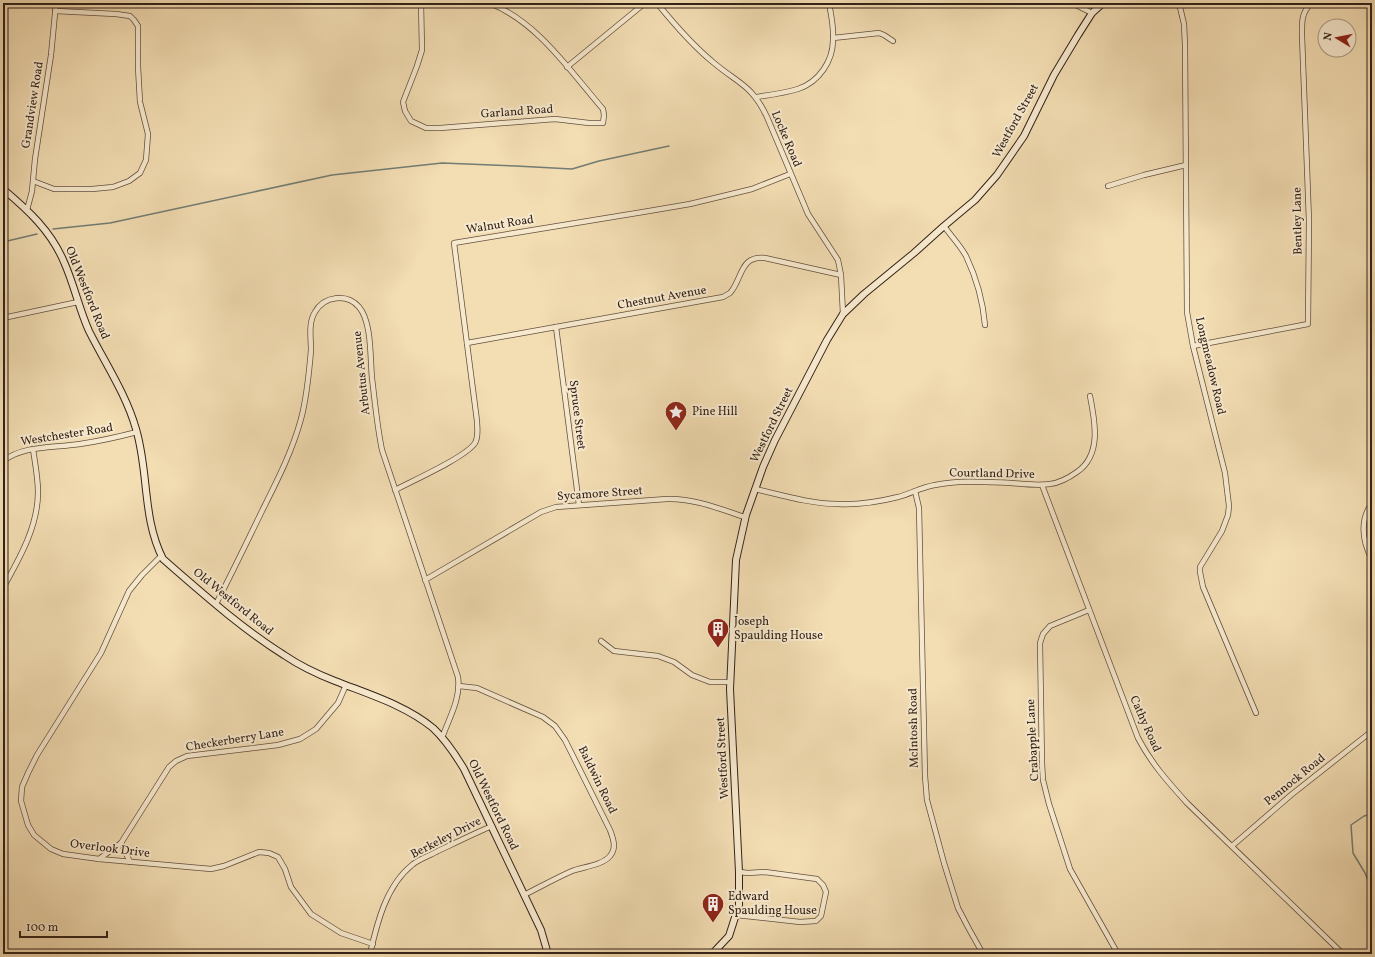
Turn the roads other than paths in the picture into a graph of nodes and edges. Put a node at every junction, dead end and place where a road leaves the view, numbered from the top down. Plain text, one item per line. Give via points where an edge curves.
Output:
1 (56, 3) edge
2 (421, 3) edge
3 (489, 3) edge
4 (645, 3) edge
5 (657, 3) edge
6 (829, 3) edge
7 (1072, 3) edge
8 (1103, 3) edge
9 (1179, 3) edge
10 (1311, 3) edge
11 (55, 11) junction
12 (1092, 13) junction
13 (834, 38) junction
14 (893, 41) dead end
15 (567, 67) junction
16 (756, 98) junction
17 (1186, 165) junction
18 (790, 174) junction
19 (33, 181) junction
20 (1108, 186) dead end
21 (3, 188) edge
22 (27, 210) junction
23 (944, 226) junction
24 (841, 276) junction
25 (78, 302) junction
26 (843, 314) junction
27 (3, 318) edge
28 (985, 325) dead end
29 (556, 327) junction
30 (467, 343) junction
31 (1193, 346) junction
32 (1090, 396) dead end
33 (137, 432) junction
34 (33, 449) junction
35 (3, 461) edge
36 (1042, 485) junction
37 (755, 489) junction
38 (395, 490) junction
39 (915, 491) junction
40 (1372, 503) edge
41 (579, 505) junction
42 (745, 517) junction
43 (161, 556) junction
44 (1372, 560) edge
45 (424, 580) junction
46 (3, 588) edge
47 (216, 604) junction
48 (1089, 610) junction
49 (601, 640) dead end
50 (731, 682) junction
51 (346, 686) junction
52 (459, 686) junction
53 (1256, 713) dead end
54 (1372, 731) edge
55 (442, 738) junction
56 (492, 826) junction
57 (121, 843) junction
58 (1232, 846) junction
59 (99, 859) junction
60 (130, 862) junction
61 (739, 872) junction
62 (524, 895) junction
63 (736, 915) junction
64 (373, 944) junction
65 (370, 954) edge
66 (548, 954) edge
67 (712, 954) edge
68 (983, 954) edge
69 (1118, 954) edge
70 (1342, 954) edge

1 - 11 street, Grandview Road
2 - 15 street, Garland Road via 422,50 403,102 411,122 426,128 555,119 602,123 602,109
3 - 15 street, Garland Road via 526,24 547,43
4 - 15 street
5 - 16 street, Locke Road via 690,40 714,63 742,83
6 - 13 street
7 - 12 street
8 - 12 main road, Westford Street
9 - 17 street, Longmeadow Road via 1185,45
10 - 31 street, Bentley Lane via 1305,11 1302,23 1309,221 1308,324
11 - 19 street, Grandview Road
11 - 19 street via 130,16 138,26 140,102 148,134 146,160 140,173 129,181 113,187 54,189
12 - 23 main road, Westford Street via 1064,58 1024,136 1006,164 975,200
13 - 14 street via 879,33
13 - 16 street via 829,59 813,81 798,89
16 - 18 street, Locke Road via 767,117
17 - 20 street
17 - 31 street, Longmeadow Road via 1186,297
18 - 24 street, Locke Road via 808,214 838,260
18 - 30 street, Walnut Road via 752,189 690,204 454,243
19 - 22 street, Grandview Road
21 - 22 main road, Old Westford Road
22 - 25 main road, Old Westford Road via 46,229 54,242
23 - 26 main road, Westford Street
23 - 28 street via 971,269 984,310
24 - 26 street, Locke Road
24 - 29 street, Chestnut Avenue via 765,258 755,258 748,262 733,289 723,297
25 - 27 street
25 - 33 main road, Old Westford Road via 88,328 131,413
26 - 37 main road, Westford Street via 775,440
29 - 30 street, Chestnut Avenue
29 - 41 street, Spruce Street
30 - 38 street, Walnut Road via 477,421 476,442 456,458
31 - 53 street, Longmeadow Road via 1225,473 1229,506 1226,523 1203,561 1200,572 1203,587
32 - 36 street, Courtland Drive via 1096,436 1089,461 1078,472 1054,484
33 - 34 street, Westchester Road via 110,440
33 - 43 main road, Old Westford Road via 151,529
34 - 35 street, Westchester Road via 12,455
34 - 46 street via 38,492 34,521 30,536
36 - 39 street, Courtland Drive via 960,483 935,485
36 - 48 street, Cathy Road
37 - 39 street, Courtland Drive via 836,504 872,502
37 - 42 main road, Westford Street
38 - 45 street, Arbutus Avenue
38 - 47 street, Arbutus Avenue via 380,439 365,318 352,301 343,298 330,299 319,306 312,318 308,388 294,441
39 - 68 street, McIntosh Road via 920,508 927,800 958,908
40 - 44 street via 1363,526 1365,544
41 - 42 street, Sycamore Street via 679,499
41 - 45 street, Sycamore Street via 556,507 542,512
42 - 50 main road, Westford Street via 736,560
43 - 47 main road, Old Westford Road
43 - 59 street, Overlook Drive via 129,591 100,653 37,755 22,787 21,801 28,825 41,842 63,854
45 - 52 street, Arbutus Avenue via 448,646
47 - 51 main road, Old Westford Road via 284,655 309,670
48 - 58 street, Cathy Road via 1147,756 1187,803
48 - 69 street, Crabapple Lane via 1050,626 1040,643 1043,772 1049,804 1070,869
49 - 50 street via 614,651 658,656 710,682
50 - 61 main road, Westford Street
51 - 55 main road, Old Westford Road via 405,710 433,728
51 - 57 street, Checkerberry Lane via 338,703 321,724 300,739 278,745 187,756 176,761 169,767
52 - 55 street, Arbutus Avenue via 458,696
52 - 62 street, Baldwin Road via 477,688 543,717 555,726 575,758 610,830 614,843 610,857
54 - 58 street, Pennock Road
55 - 56 main road, Old Westford Road via 464,769
56 - 62 main road, Old Westford Road
56 - 64 street, Berkeley Drive via 413,864 401,876 383,908
57 - 59 street, Checkerberry Lane
57 - 60 street
58 - 70 street, Cathy Road
59 - 60 street, Overlook Drive
60 - 64 street, Overlook Drive via 211,869 260,852 269,853 278,857 291,887 311,914 341,933
61 - 63 main road, Westford Street via 739,905
61 - 63 street via 765,872 817,879 826,892 821,916 816,921 800,922
62 - 66 main road, Old Westford Road via 541,930
63 - 67 main road, Westford Street via 729,936
64 - 65 street, Berkeley Drive

